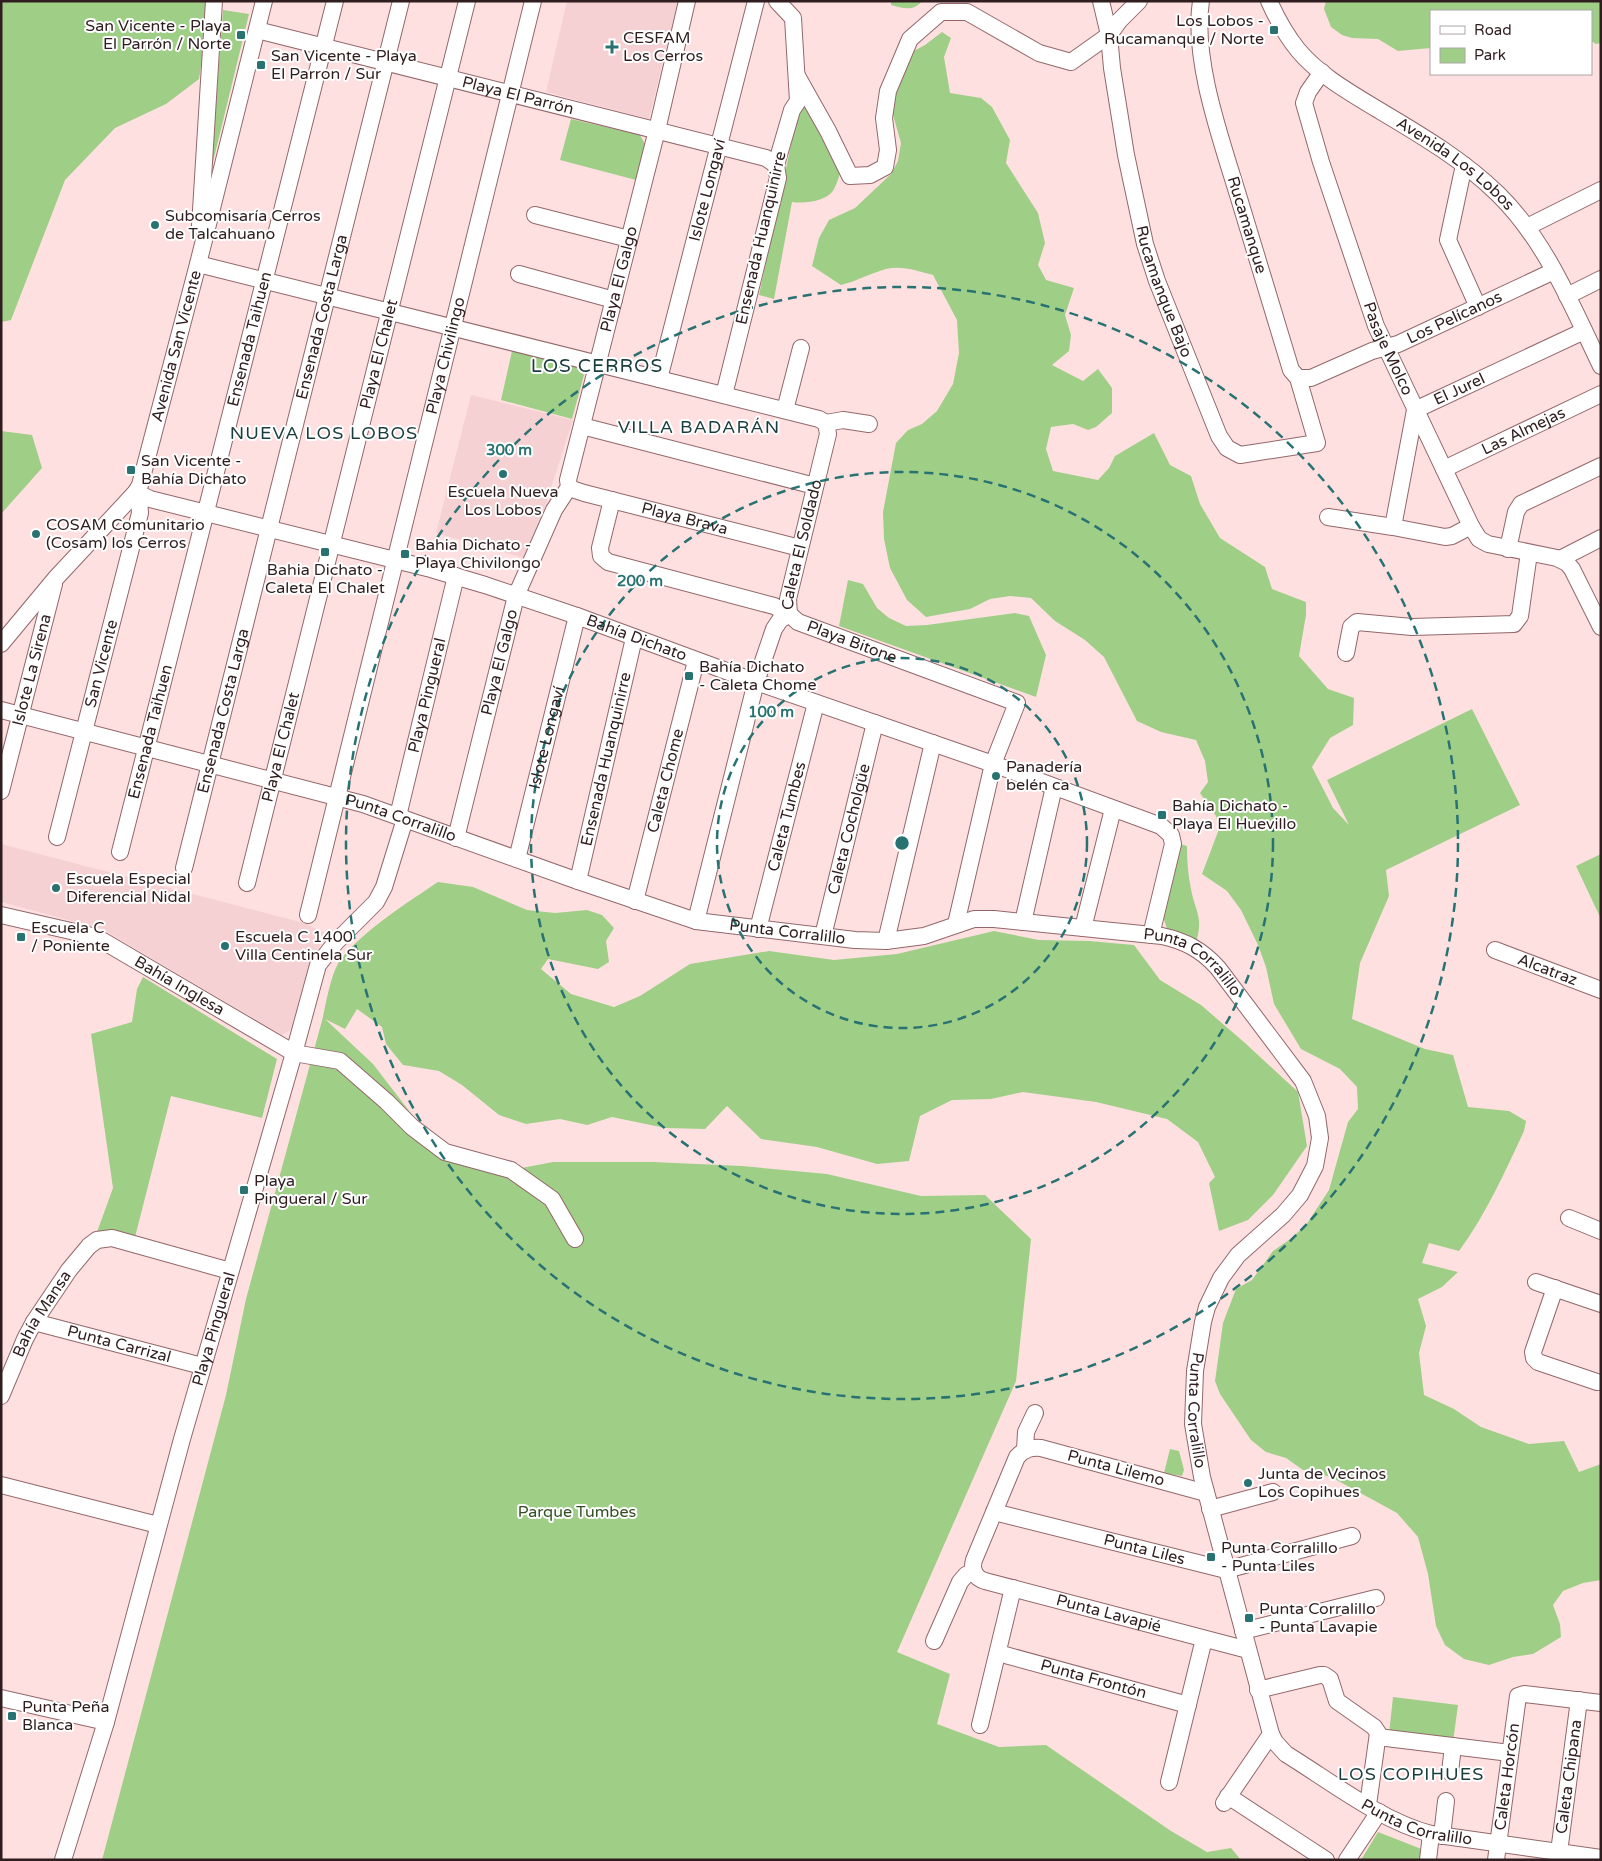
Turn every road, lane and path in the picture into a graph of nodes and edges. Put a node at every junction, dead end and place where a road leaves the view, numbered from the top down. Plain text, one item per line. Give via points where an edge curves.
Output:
1 (214, 1) edge
2 (264, 1) edge
3 (335, 1) edge
4 (401, 1) edge
5 (467, 1) edge
6 (533, 1) edge
7 (687, 1) edge
8 (756, 1) edge
9 (776, 1) edge
10 (1101, 1) edge
11 (1139, 1) edge
12 (1201, 1) edge
13 (1269, 1) edge
14 (257, 30) junction
15 (1109, 35) junction
16 (323, 46) junction
17 (386, 62) junction
18 (1322, 72) junction
19 (797, 76) junction
20 (448, 78) junction
21 (511, 93) junction
22 (657, 130) junction
23 (719, 146) junction
24 (776, 165) junction
25 (1464, 165) junction
26 (1601, 190) edge
27 (535, 216) dead end
28 (1527, 227) junction
29 (629, 239) junction
30 (198, 264) junction
31 (1554, 271) junction
32 (519, 274) dead end
33 (1601, 279) edge
34 (264, 280) junction
35 (327, 296) junction
36 (1567, 296) junction
37 (614, 300) junction
38 (1478, 306) junction
39 (390, 312) junction
40 (453, 328) junction
41 (1584, 330) junction
42 (801, 348) dead end
43 (1386, 348) junction
44 (598, 364) junction
45 (1600, 364) edge
46 (1298, 378) junction
47 (659, 379) junction
48 (1601, 394) edge
49 (724, 395) junction
50 (785, 410) junction
51 (1416, 410) junction
52 (826, 424) junction
53 (869, 424) dead end
54 (582, 426) junction
55 (1317, 444) joint
56 (1601, 466) edge
57 (1444, 469) junction
58 (815, 486) junction
59 (569, 487) junction
60 (136, 492) junction
61 (612, 500) junction
62 (206, 513) junction
63 (1328, 517) dead end
64 (1471, 526) junction
65 (1392, 527) junction
66 (269, 528) junction
67 (1601, 538) edge
68 (332, 544) junction
69 (800, 548) junction
70 (1508, 549) junction
71 (1529, 553) junction
72 (396, 560) junction
73 (1560, 560) junction
74 (456, 576) junction
75 (55, 579) junction
76 (516, 596) junction
77 (789, 614) junction
78 (577, 616) junction
79 (1600, 624) edge
80 (634, 638) junction
81 (1, 644) edge
82 (1346, 653) dead end
83 (696, 661) junction
84 (756, 682) junction
85 (816, 703) junction
86 (1, 710) edge
87 (21, 715) junction
88 (875, 723) junction
89 (84, 731) junction
90 (933, 744) junction
91 (147, 748) junction
92 (210, 764) junction
93 (993, 764) junction
94 (273, 780) junction
95 (1054, 787) junction
96 (1, 791) edge
97 (337, 797) junction
98 (1113, 809) junction
99 (401, 818) junction
100 (57, 836) dead end
101 (456, 838) junction
102 (120, 852) dead end
103 (516, 859) junction
104 (184, 868) dead end
105 (578, 881) junction
106 (247, 883) dead end
107 (635, 901) junction
108 (308, 915) dead end
109 (1, 916) edge
110 (696, 920) junction
111 (1022, 922) junction
112 (956, 924) junction
113 (1083, 928) junction
114 (758, 929) junction
115 (1150, 935) junction
116 (823, 936) junction
117 (886, 941) junction
118 (1495, 950) dead end
119 (1601, 990) edge
120 (294, 1053) junction
121 (1569, 1218) dead end
122 (1601, 1231) edge
123 (575, 1239) dead end
124 (230, 1271) junction
125 (1536, 1282) dead end
126 (1556, 1288) junction
127 (1601, 1304) edge
128 (34, 1322) junction
129 (202, 1366) junction
130 (1597, 1382) dead end
131 (1, 1396) edge
132 (1035, 1413) dead end
133 (1025, 1450) junction
134 (1, 1485) edge
135 (1273, 1492) dead end
136 (1206, 1493) junction
137 (1210, 1509) junction
138 (994, 1512) junction
139 (158, 1525) junction
140 (1352, 1536) dead end
141 (1226, 1570) junction
142 (974, 1571) junction
143 (1013, 1588) junction
144 (1376, 1598) dead end
145 (1243, 1631) junction
146 (1204, 1639) junction
147 (934, 1641) dead end
148 (1248, 1650) junction
149 (998, 1653) junction
150 (1258, 1690) junction
151 (1, 1698) edge
152 (1579, 1700) junction
153 (1601, 1703) edge
154 (1188, 1705) junction
155 (106, 1722) junction
156 (980, 1726) dead end
157 (1270, 1734) junction
158 (1378, 1737) junction
159 (1454, 1746) junction
160 (1510, 1754) junction
161 (1450, 1772) dead end
162 (1169, 1782) dead end
163 (1446, 1801) dead end
164 (1374, 1809) junction
165 (1436, 1835) junction
166 (1498, 1843) junction
167 (1559, 1852) junction
168 (1601, 1858) edge
169 (63, 1860) edge
170 (1326, 1860) edge
171 (1347, 1860) edge
172 (1428, 1860) edge
173 (1496, 1860) edge

1 - 30 street
2 - 14 street, Avenida San Vicente
3 - 16 street, Ensenada Taihuen
4 - 17 street, Ensenada Costa Larga
5 - 20 street, Playa El Chalet
6 - 21 street, Playa Chivilingo
7 - 22 street, Playa El Galgo
8 - 23 street, Islote Longaví
9 - 19 street, Ensenada Huanquinirre via 793,18
10 - 15 street
11 - 15 street
12 - 46 street, Rucamanque via 1201,46 1216,121 1291,370
13 - 18 street, Avenida Los Lobos via 1289,39
14 - 16 street, Playa El Parrón
14 - 30 street, Avenida San Vicente
15 - 19 street via 1071,62 1039,53 967,12 942,12 910,39 888,91 884,118 888,150 885,167 870,175 850,176
15 - 55 street, Rucamanque Bajo via 1118,106 1145,244 1219,436 1231,451 1245,455
16 - 17 street, Playa El Parrón
16 - 34 street, Ensenada Taihuen
17 - 20 street, Playa El Parrón
17 - 35 street, Ensenada Costa Larga
18 - 25 street, Avenida Los Lobos
18 - 43 street, Pasaje Molco via 1306,96 1304,106
19 - 24 street, Ensenada Huanquinirre via 798,101 792,110
20 - 21 street, Playa El Parrón
20 - 39 street, Playa El Chalet
21 - 22 street, Playa El Parrón
21 - 40 street, Playa Chivilingo
22 - 23 street, Playa El Parrón
22 - 29 street, Playa El Galgo
23 - 24 street, Playa El Parrón via 770,159
23 - 47 street, Islote Longaví
24 - 49 street, Ensenada Huanquinirre via 778,178
25 - 28 street, Avenida Los Lobos via 1499,194
25 - 38 street via 1448,240
26 - 28 street
27 - 29 street
28 - 31 street, Avenida Los Lobos
29 - 37 street, Playa El Galgo
30 - 34 street
30 - 60 street, Avenida San Vicente via 144,475
31 - 36 street, Avenida Los Lobos
31 - 38 street, Los Pelícanos
32 - 37 street
33 - 36 street
34 - 35 street
34 - 62 street, Ensenada Taihuen
35 - 39 street
35 - 66 street, Ensenada Costa Larga
36 - 41 street, Avenida Los Lobos
37 - 44 street, Playa El Galgo
38 - 43 street, Los Pelícanos
39 - 40 street
39 - 68 street, Playa El Chalet
40 - 44 street
40 - 72 street, Playa Chivilingo
41 - 45 street, Avenida Los Lobos
41 - 51 street, El Jurel
42 - 50 street
43 - 46 street, Los Pelícanos via 1311,378
43 - 51 street, Pasaje Molco
44 - 47 street
44 - 54 street, Playa El Galgo
46 - 55 street, Rucamanque
47 - 49 street
48 - 57 street, Las Almejas
49 - 50 street
50 - 52 street via 819,418
51 - 57 street, Pasaje Molco
51 - 65 street, El Jurel
52 - 53 street via 843,420
52 - 58 street, Caleta El Soldado via 828,434
54 - 58 street
54 - 59 street, Playa El Galgo
56 - 70 street via 1521,504 1516,512
57 - 64 street, Pasaje Molco
58 - 69 street, Caleta El Soldado
59 - 61 street, Playa Brava
59 - 76 street, Playa El Galgo via 554,510
60 - 62 street, Bahía Dichato
60 - 75 street, Avenida San Vicente
60 - 89 street, San Vicente via 140,512
61 - 69 street, Playa Brava
61 - 77 street, Playa Bitone via 600,548 604,559 774,606
62 - 66 street, Bahía Dichato
62 - 91 street, Ensenada Taihuen
63 - 65 street
64 - 65 street via 1445,538
64 - 70 street, Pasaje Molco via 1483,542
66 - 68 street, Bahía Dichato
66 - 92 street, Ensenada Costa Larga
67 - 73 street
68 - 72 street, Bahía Dichato
68 - 94 street, Playa El Chalet
69 - 77 street, Caleta El Soldado via 788,599
70 - 71 street, Pasaje Molco
71 - 73 street, Pasaje Molco
71 - 82 street via 1520,616 1514,624 1412,627 1357,622 1352,627
72 - 74 street, Bahía Dichato
72 - 97 street, Playa Chivilingo
73 - 79 street via 1572,569
74 - 76 street, Bahía Dichato
74 - 99 street, Playa Pingueral
75 - 81 street, Avenida San Vicente
75 - 87 street, Islote La Sirena
76 - 78 street, Bahía Dichato
76 - 101 street, Playa El Galgo
77 - 84 street, Caleta El Soldado via 774,629
77 - 93 street, Playa Bitone via 798,622 1016,703
78 - 80 street, Bahía Dichato
78 - 103 street, Islote Longaví
80 - 83 street, Bahía Dichato
80 - 105 street, Ensenada Huanquinirre
83 - 84 street, Bahía Dichato
83 - 107 street, Caleta Chome
84 - 85 street, Bahía Dichato
84 - 110 street, Caleta El Soldado
85 - 88 street, Bahía Dichato
85 - 114 street, Caleta Tumbes
86 - 87 street, Punta Corralillo
87 - 89 street, Punta Corralillo
87 - 96 street, Islote La Sirena
88 - 90 street, Bahía Dichato
88 - 116 street, Caleta Cocholgüe
89 - 91 street, Punta Corralillo
89 - 100 street, San Vicente
90 - 93 street, Bahía Dichato
90 - 117 street
91 - 92 street, Punta Corralillo
91 - 102 street, Ensenada Taihuen
92 - 94 street, Punta Corralillo
92 - 104 street, Ensenada Costa Larga
93 - 95 street, Bahía Dichato
93 - 112 street
94 - 97 street, Punta Corralillo
94 - 106 street, Playa El Chalet
95 - 98 street, Bahía Dichato
95 - 111 street
97 - 99 street, Punta Corralillo
97 - 108 street, Playa Chivilingo
98 - 113 street
98 - 115 street, Bahía Dichato via 1161,826 1172,840
99 - 101 street, Punta Corralillo
99 - 120 street, Playa Pingueral via 384,886 376,902 318,964
101 - 103 street, Punta Corralillo
103 - 105 street, Punta Corralillo
105 - 107 street, Punta Corralillo
107 - 110 street, Punta Corralillo
109 - 120 street, Bahía Inglesa via 103,941
110 - 114 street, Punta Corralillo
111 - 112 street, Punta Corralillo via 984,918
111 - 113 street, Punta Corralillo
112 - 117 street, Punta Corralillo via 924,936
113 - 115 street, Punta Corralillo
114 - 116 street, Punta Corralillo
115 - 136 street, Punta Corralillo via 1185,942 1211,960 1295,1069 1314,1104 1319,1127 1317,1160 1307,1184 1292,1205 1230,1265 1214,1292 1203,1322 1195,1371 1193,1424
116 - 117 street, Punta Corralillo
118 - 119 street, Alcatraz
120 - 123 street via 340,1061 412,1127 445,1152 511,1170 552,1199
120 - 124 street, Playa Pingueral
121 - 122 street
124 - 128 street, Bahía Mansa via 112,1238 97,1240 69,1270
124 - 129 street, Playa Pingueral
125 - 126 street
126 - 127 street
126 - 130 street via 1533,1352 1534,1358
128 - 129 street, Punta Carrizal
128 - 131 street, Bahía Mansa
129 - 139 street, Playa Pingueral
132 - 133 street via 1026,1432
133 - 136 street, Punta Lilemo via 1041,1448
133 - 138 street via 1017,1457
134 - 139 street
135 - 137 street
136 - 137 street, Punta Corralillo
137 - 141 street, Punta Corralillo
138 - 141 street, Punta Liles
138 - 142 street via 974,1560
139 - 155 street, Playa Pingueral
140 - 141 street, Punta Liles
141 - 145 street, Punta Corralillo
142 - 143 street, Punta Lavapié via 982,1580
142 - 147 street via 960,1582
143 - 146 street, Punta Lavapié
143 - 149 street
144 - 145 street
145 - 148 street, Punta Corralillo
146 - 148 street, Punta Lavapié
146 - 154 street
148 - 150 street, Punta Corralillo
149 - 154 street, Punta Frontón
149 - 156 street
150 - 157 street, Punta Corralillo
150 - 158 street via 1320,1675 1328,1676 1337,1701 1374,1727
151 - 155 street
152 - 153 street
152 - 160 street, Caleta Horcón via 1519,1695
152 - 167 street, Caleta Chipana
154 - 162 street
155 - 169 street, Playa Pingueral
157 - 164 street, Punta Corralillo via 1286,1754
157 - 170 street via 1226,1799
158 - 159 street
158 - 164 street
159 - 160 street
159 - 161 street
160 - 166 street, Caleta Horcón
163 - 165 street
164 - 165 street, Punta Corralillo via 1400,1824
164 - 171 street
165 - 166 street, Punta Corralillo
165 - 172 street
166 - 167 street, Punta Corralillo
166 - 173 street, Caleta Horcón
167 - 168 street, Punta Corralillo

